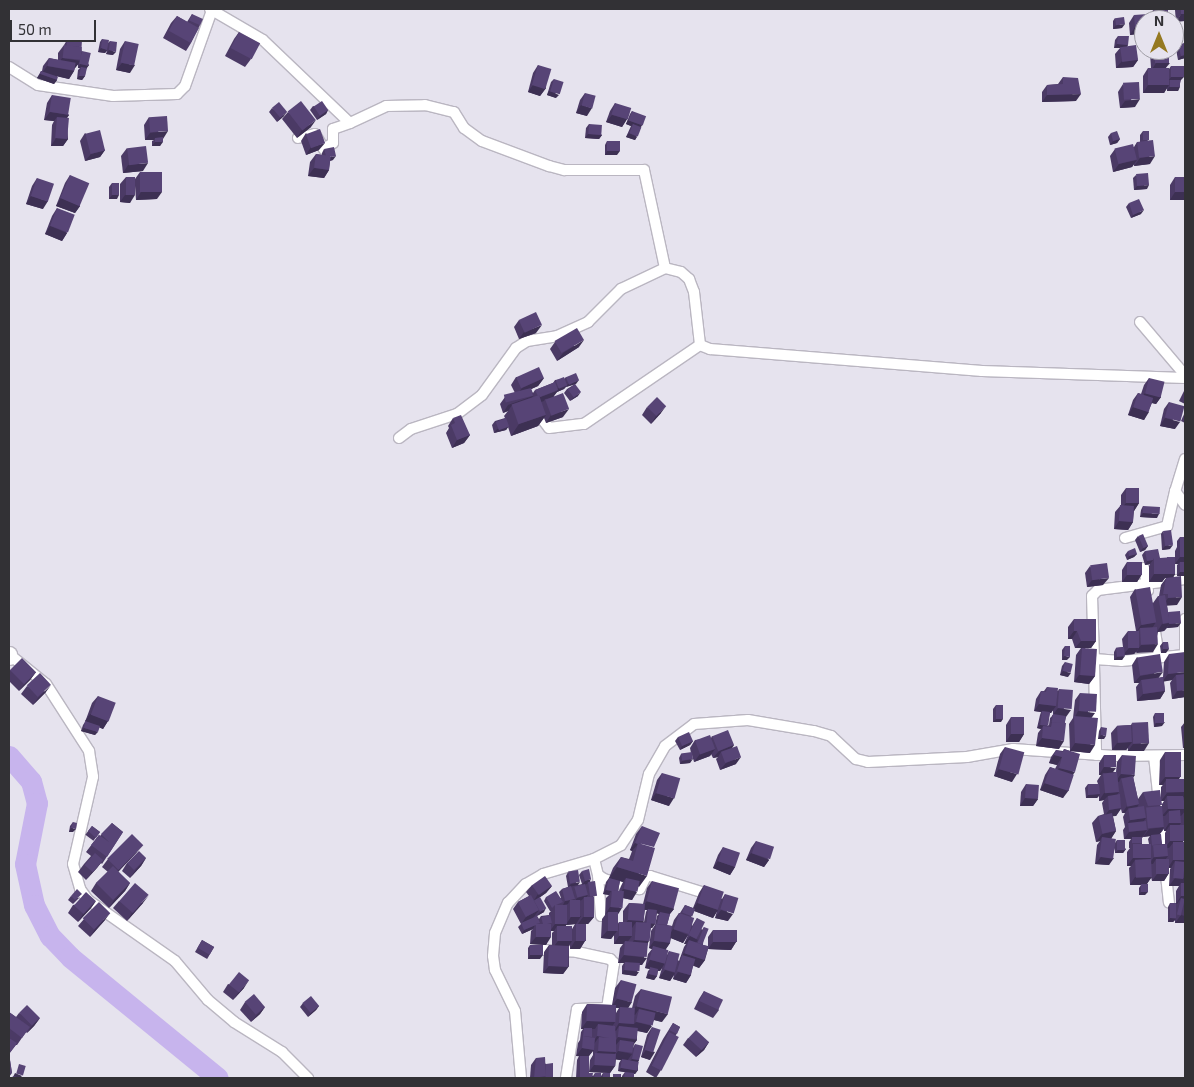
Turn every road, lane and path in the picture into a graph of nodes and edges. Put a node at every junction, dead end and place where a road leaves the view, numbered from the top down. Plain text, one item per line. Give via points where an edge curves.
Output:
1 (211, 9) edge
2 (9, 67) edge
3 (350, 124) junction
4 (298, 138) dead end
5 (665, 268) junction
6 (1140, 322) dead end
7 (700, 345) junction
8 (1185, 377) edge
9 (539, 415) edge
10 (399, 438) dead end
11 (1185, 459) edge
12 (1175, 491) junction
13 (1185, 505) edge
14 (1125, 538) dead end
15 (1144, 568) edge
16 (1185, 578) edge
17 (1147, 585) junction
18 (1185, 619) edge
19 (9, 655) edge
20 (1184, 655) edge
21 (1159, 656) junction
22 (1094, 659) junction
23 (1185, 668) edge
24 (1096, 755) junction
25 (1185, 755) edge
26 (1154, 756) junction
27 (594, 860) junction
28 (598, 875) junction
29 (720, 899) edge
30 (1168, 903) edge
31 (601, 916) dead end
32 (544, 950) edge
33 (308, 1078) edge
34 (521, 1078) edge
35 (566, 1078) edge

1 - 2 street via 183,92 177,94 113,96 38,85
1 - 3 street via 263,40
3 - 4 street via 333,129 333,143 324,149 315,134
3 - 5 street via 386,106 426,104 454,112 464,128 482,141 549,166 564,170 644,170
5 - 7 street via 680,272 689,279 694,292
5 - 10 street via 621,289 588,322 557,336 527,341 516,348 475,400 457,414 411,429
6 - 8 street
7 - 8 street via 710,349 982,371
7 - 9 street via 584,424 549,428
11 - 12 street
12 - 13 street
12 - 14 street via 1167,526
15 - 17 street
16 - 17 street
17 - 21 street
17 - 22 street via 1094,592
18 - 20 street
19 - 33 street via 46,684 90,751 93,778 74,864 80,889 88,900 175,961 208,1000 234,1022 282,1052
20 - 21 street
20 - 23 street
21 - 22 street via 1121,661
22 - 24 street
24 - 26 street
24 - 27 street via 1014,749 958,758 868,762 856,758 831,736 814,731 748,720 694,724 665,746 647,780 638,820 625,840 612,852
25 - 26 street
26 - 30 street
27 - 28 street
27 - 34 street via 543,874 526,884 508,902 495,933 495,970 515,1011
28 - 29 street via 640,889 646,876 650,876
28 - 31 street
32 - 35 street via 577,952 610,959 614,963 608,1008 577,1009

